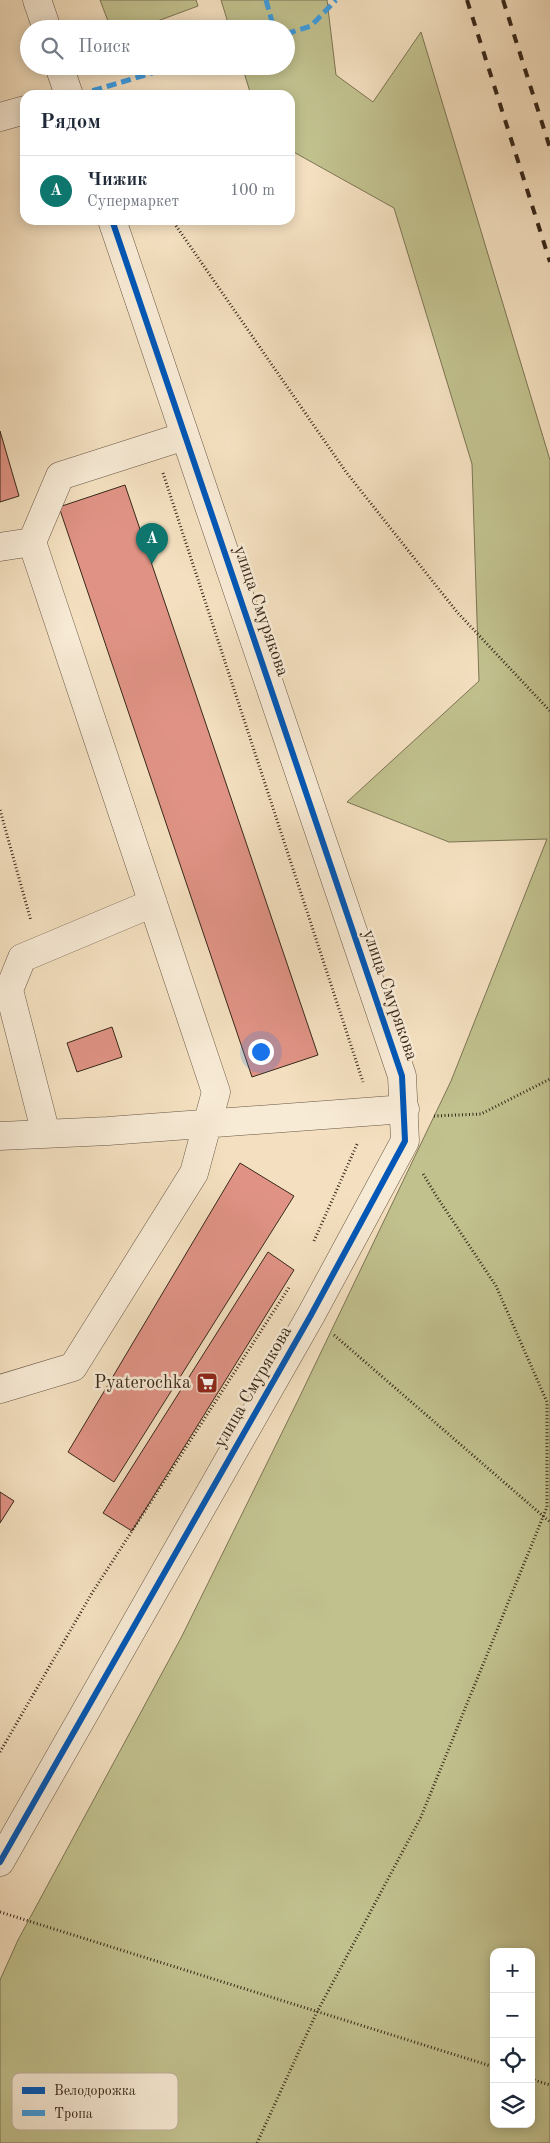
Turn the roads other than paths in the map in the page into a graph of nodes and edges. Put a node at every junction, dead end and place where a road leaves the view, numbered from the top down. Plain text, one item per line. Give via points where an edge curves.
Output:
1 (37, 0) edge
2 (44, 20) edge
3 (62, 75) edge
4 (67, 90) edge
5 (20, 111) edge
6 (0, 117) edge
7 (114, 225) edge
8 (185, 436) junction
9 (32, 542) junction
10 (0, 547) edge
11 (153, 904) junction
12 (405, 1122) junction
13 (209, 1124) junction
14 (46, 1134) junction
15 (0, 1136) edge
16 (0, 1388) edge
17 (0, 1862) edge

1 - 2 street
3 - 4 street
5 - 6 street
7 - 8 street, улица Смурякова
8 - 9 street via 60,476
8 - 12 street, улица Смурякова via 402,1076
9 - 10 street
9 - 11 street
11 - 13 street via 216,1092
11 - 14 street via 22,958 9,990
12 - 13 street
12 - 17 street, улица Смурякова via 306,1323
13 - 14 street
13 - 16 street via 194,1173 73,1367
14 - 15 street

